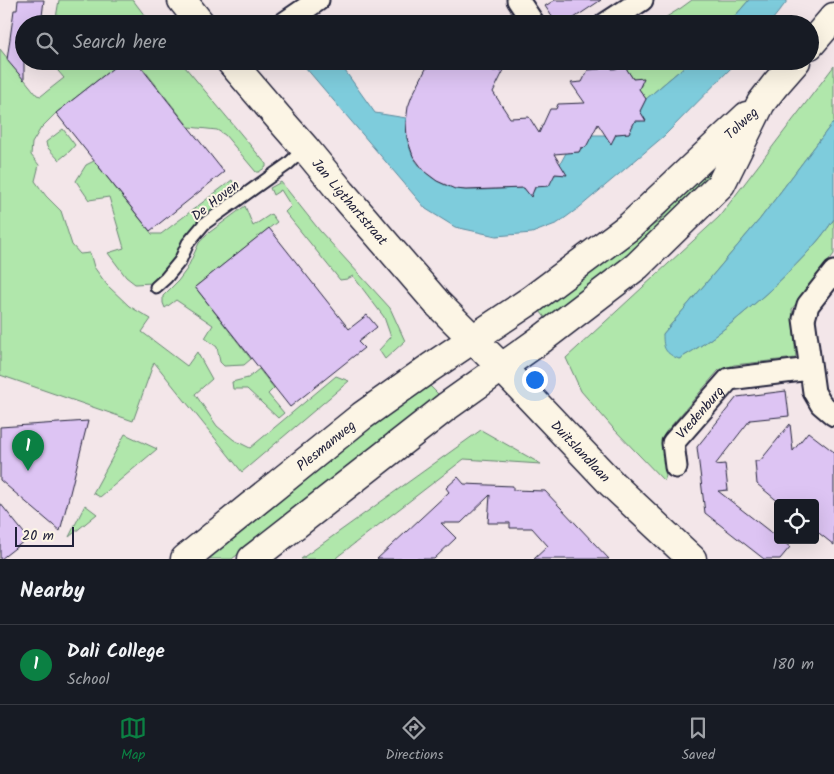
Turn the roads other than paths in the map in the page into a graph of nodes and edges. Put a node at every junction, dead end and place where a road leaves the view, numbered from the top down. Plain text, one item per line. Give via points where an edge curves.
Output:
1 (182, 0) edge
2 (318, 0) edge
3 (518, 0) edge
4 (642, 0) edge
5 (194, 15) edge
6 (296, 15) edge
7 (528, 15) edge
8 (619, 15) edge
9 (834, 17) edge
10 (819, 34) edge
11 (238, 70) edge
12 (788, 70) edge
13 (768, 94) junction
14 (305, 148) junction
15 (834, 272) edge
16 (156, 287) dead end
17 (473, 339) junction
18 (502, 368) junction
19 (810, 369) junction
20 (834, 415) edge
21 (676, 467) dead end
22 (185, 559) edge
23 (252, 559) edge
24 (692, 559) edge

1 - 5 main road
2 - 6 street
3 - 7 street
4 - 8 street
9 - 10 main road
11 - 14 main road, Jan Ligthartstraat
12 - 13 main road, Tolweg
13 - 17 main road, Tolweg via 630,226
13 - 18 main road, Tolweg via 721,184 637,266
14 - 16 lane, De Hoven via 288,164 204,224 188,243 180,261
14 - 17 main road, Jan Ligthartstraat via 437,303
15 - 19 street via 808,305 804,319
17 - 18 main road, Duitslandlaan
17 - 22 main road, Plesmanweg via 362,416
18 - 23 main road
18 - 24 main road, Duitslandlaan via 612,484
19 - 20 street via 814,392 821,404
19 - 21 street, Vredenburg via 729,379 673,443

